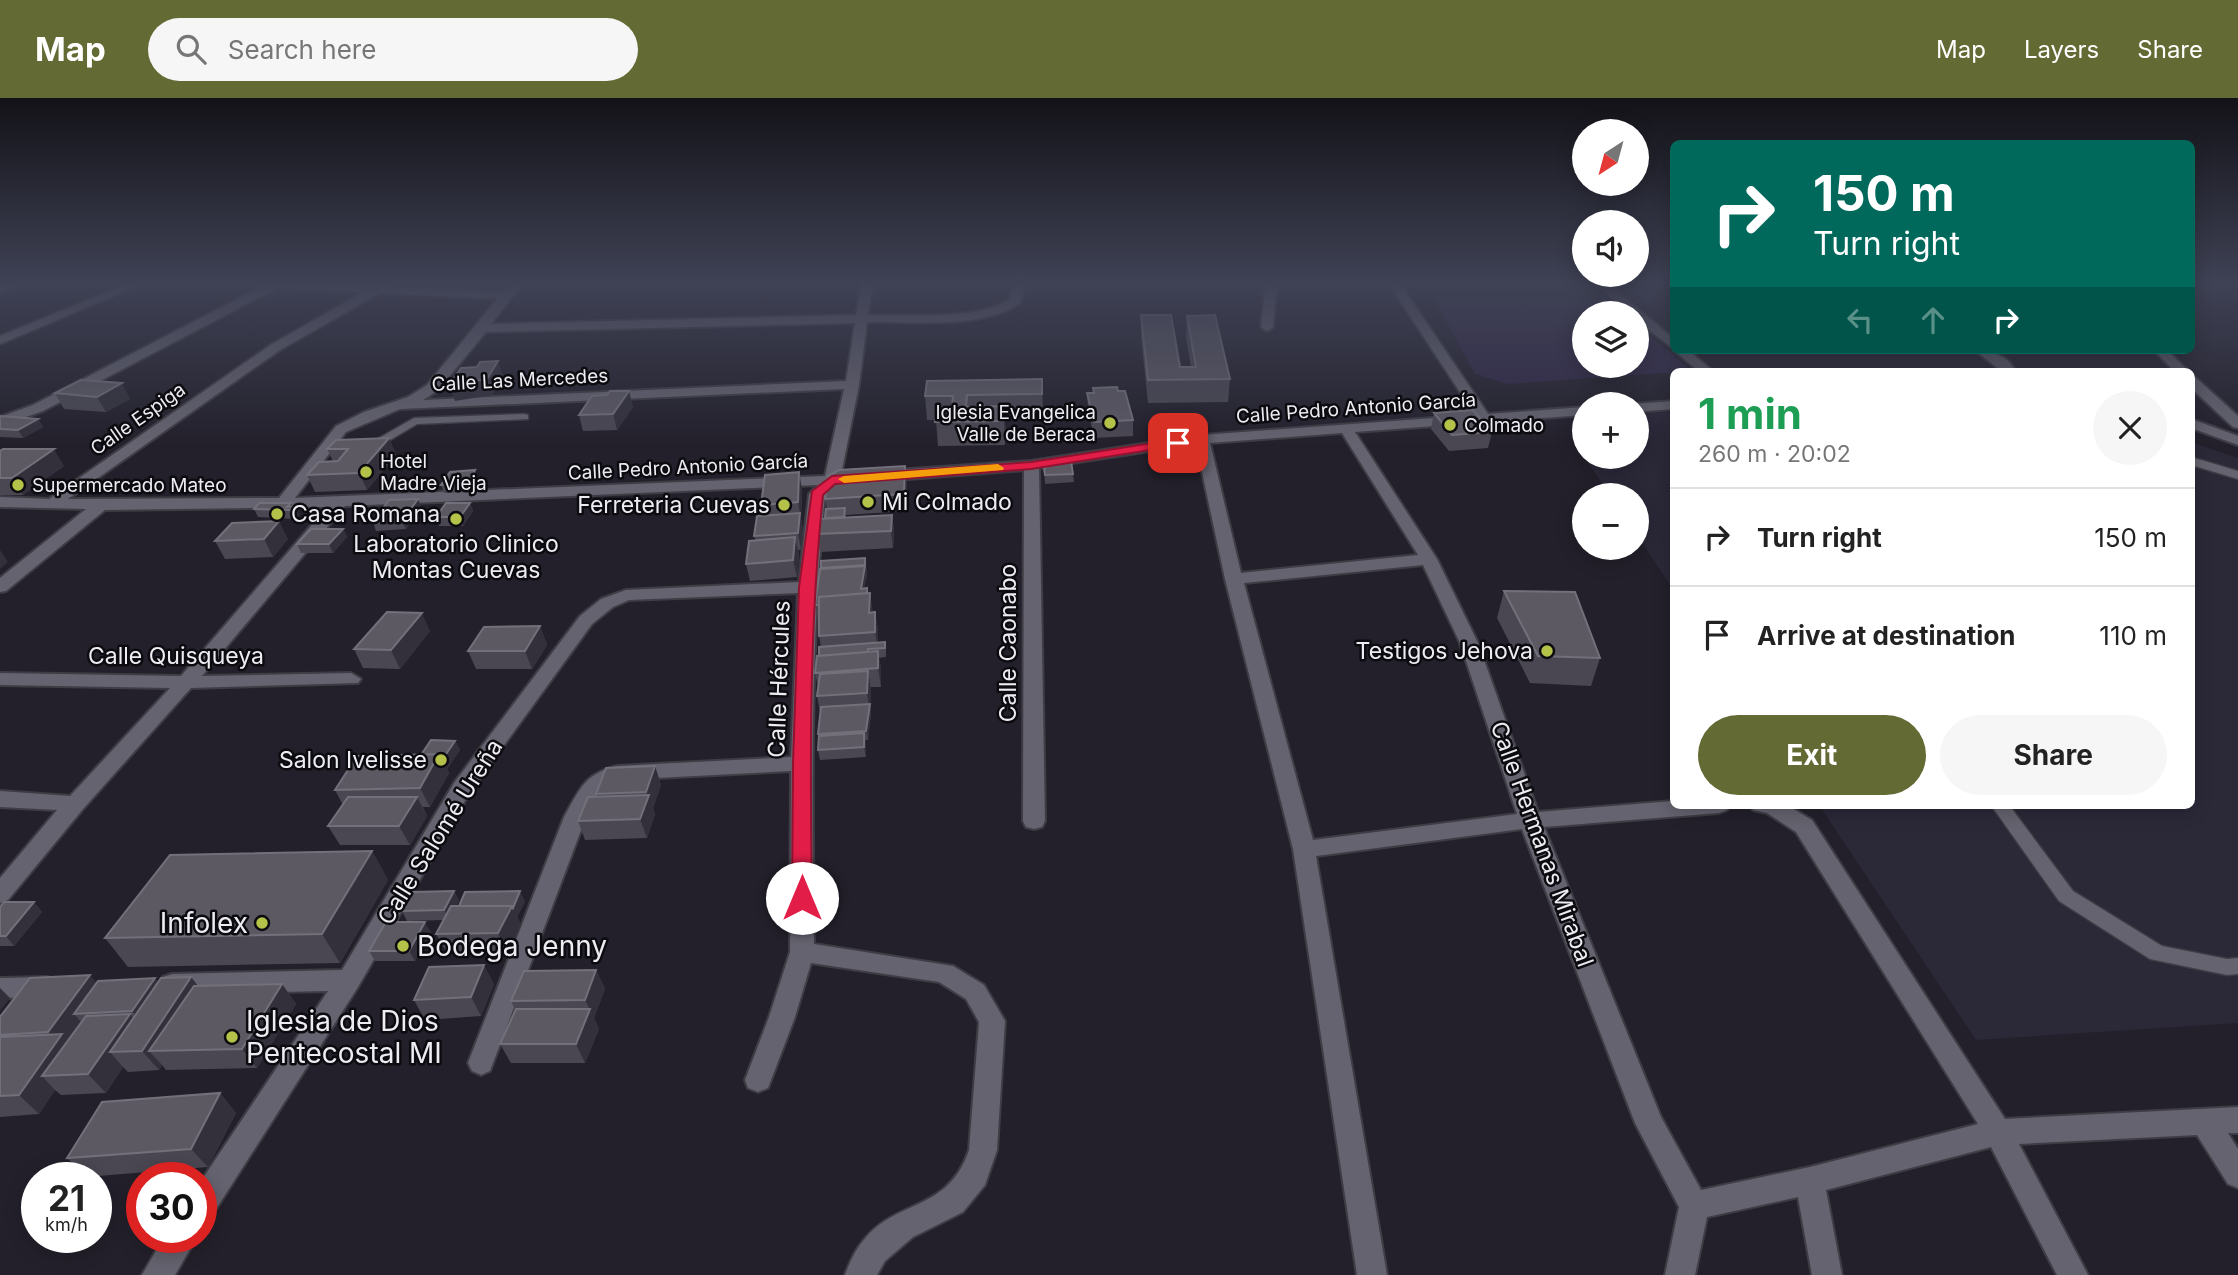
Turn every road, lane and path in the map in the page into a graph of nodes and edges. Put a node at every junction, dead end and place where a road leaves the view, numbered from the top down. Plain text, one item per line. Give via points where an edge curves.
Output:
1 (174, 337) edge
2 (298, 337) edge
3 (474, 337) edge
4 (859, 337) edge
5 (1430, 337) edge
6 (1685, 354) edge
7 (1987, 354) edge
8 (2164, 354) edge
9 (1702, 368) edge
10 (2009, 368) edge
11 (2178, 368) edge
12 (852, 385) junction
13 (2195, 385) edge
14 (399, 405) junction
15 (1670, 405) edge
16 (1649, 407) edge
17 (1572, 412) edge
18 (524, 417) dead end
19 (1484, 418) junction
20 (0, 422) edge
21 (2238, 424) edge
22 (2195, 425) edge
23 (1345, 427) junction
24 (1202, 439) junction
25 (2238, 441) edge
26 (350, 452) edge
27 (2195, 462) edge
28 (1031, 466) junction
29 (2238, 475) edge
30 (832, 480) junction
31 (0, 502) edge
32 (340, 502) junction
33 (53, 503) junction
34 (282, 504) junction
35 (101, 505) junction
36 (1429, 559) junction
37 (1234, 579) junction
38 (0, 587) edge
39 (807, 587) junction
40 (0, 679) edge
41 (351, 679) dead end
42 (186, 682) junction
43 (801, 763) junction
44 (0, 799) edge
45 (75, 804) junction
46 (1670, 809) edge
47 (1777, 809) edge
48 (2003, 809) edge
49 (1530, 820) junction
50 (1034, 821) dead end
51 (1304, 849) junction
52 (0, 894) edge
53 (802, 952) junction
54 (2238, 966) edge
55 (349, 980) junction
56 (153, 985) edge
57 (70, 986) edge
58 (0, 988) edge
59 (481, 1063) dead end
60 (758, 1080) dead end
61 (2238, 1120) edge
62 (2204, 1121) junction
63 (1997, 1132) junction
64 (2238, 1174) edge
65 (1810, 1181) junction
66 (217, 1182) edge
67 (1694, 1206) junction
68 (171, 1253) edge
69 (157, 1275) edge
70 (860, 1275) edge
71 (1372, 1275) edge
72 (1680, 1275) edge
73 (1827, 1275) edge
74 (2073, 1275) edge

1 - 20 street via 38,408
2 - 33 street, Calle Espiga via 236,374
3 - 14 street via 432,387
4 - 12 street, Calle Hércules
5 - 19 street
6 - 9 street
7 - 10 street
8 - 11 street
12 - 14 street, Calle Las Mercedes
12 - 30 street, Calle Hércules
13 - 21 street
14 - 34 street via 341,429 329,453
15 - 16 street
17 - 19 street, Calle Pedro Antonio García
18 - 26 lane via 414,422 363,451
19 - 23 street, Calle Pedro Antonio García
22 - 25 street
23 - 24 street, Calle Pedro Antonio García
23 - 36 street, Calle Hermanas Mirabal
24 - 28 street, Calle Pedro Antonio García
24 - 37 street
27 - 29 lane
28 - 30 street, Calle Pedro Antonio García
28 - 50 street, Calle Caonabo
30 - 32 street, Calle Pedro Antonio García
30 - 39 street, Calle Hércules via 817,494
31 - 33 street, Calle Pedro Antonio García
32 - 34 street, Calle Pedro Antonio García
32 - 42 street
33 - 35 street, Calle Pedro Antonio García
34 - 35 street, Calle Pedro Antonio García
35 - 38 street
36 - 37 street
36 - 49 street, Calle Hermanas Mirabal via 1469,643
37 - 51 street
39 - 43 street, Calle Hércules
39 - 55 street, Calle Salomé Ureña via 626,595 586,620 462,788
40 - 42 street, Calle Quisqueya
41 - 42 street, Calle Quisqueya
42 - 45 street
43 - 53 street, Calle Hércules
43 - 59 street via 617,773 592,786 569,831
44 - 45 street
45 - 52 street
46 - 49 street
47 - 63 street via 1804,826
48 - 54 lane via 2066,896 2157,953
49 - 51 street
49 - 67 street, Calle Hermanas Mirabal via 1649,1123
51 - 71 street
53 - 60 street, Calle Hércules
53 - 70 street via 944,973 975,992 992,1021 983,1150 975,1175 953,1202 902,1227 874,1250
55 - 56 street
55 - 66 street, Calle Salomé Ureña
57 - 58 street
61 - 62 street
62 - 63 street
62 - 64 street
63 - 65 street
63 - 74 street
65 - 67 street
65 - 73 street
67 - 72 street
68 - 69 street

